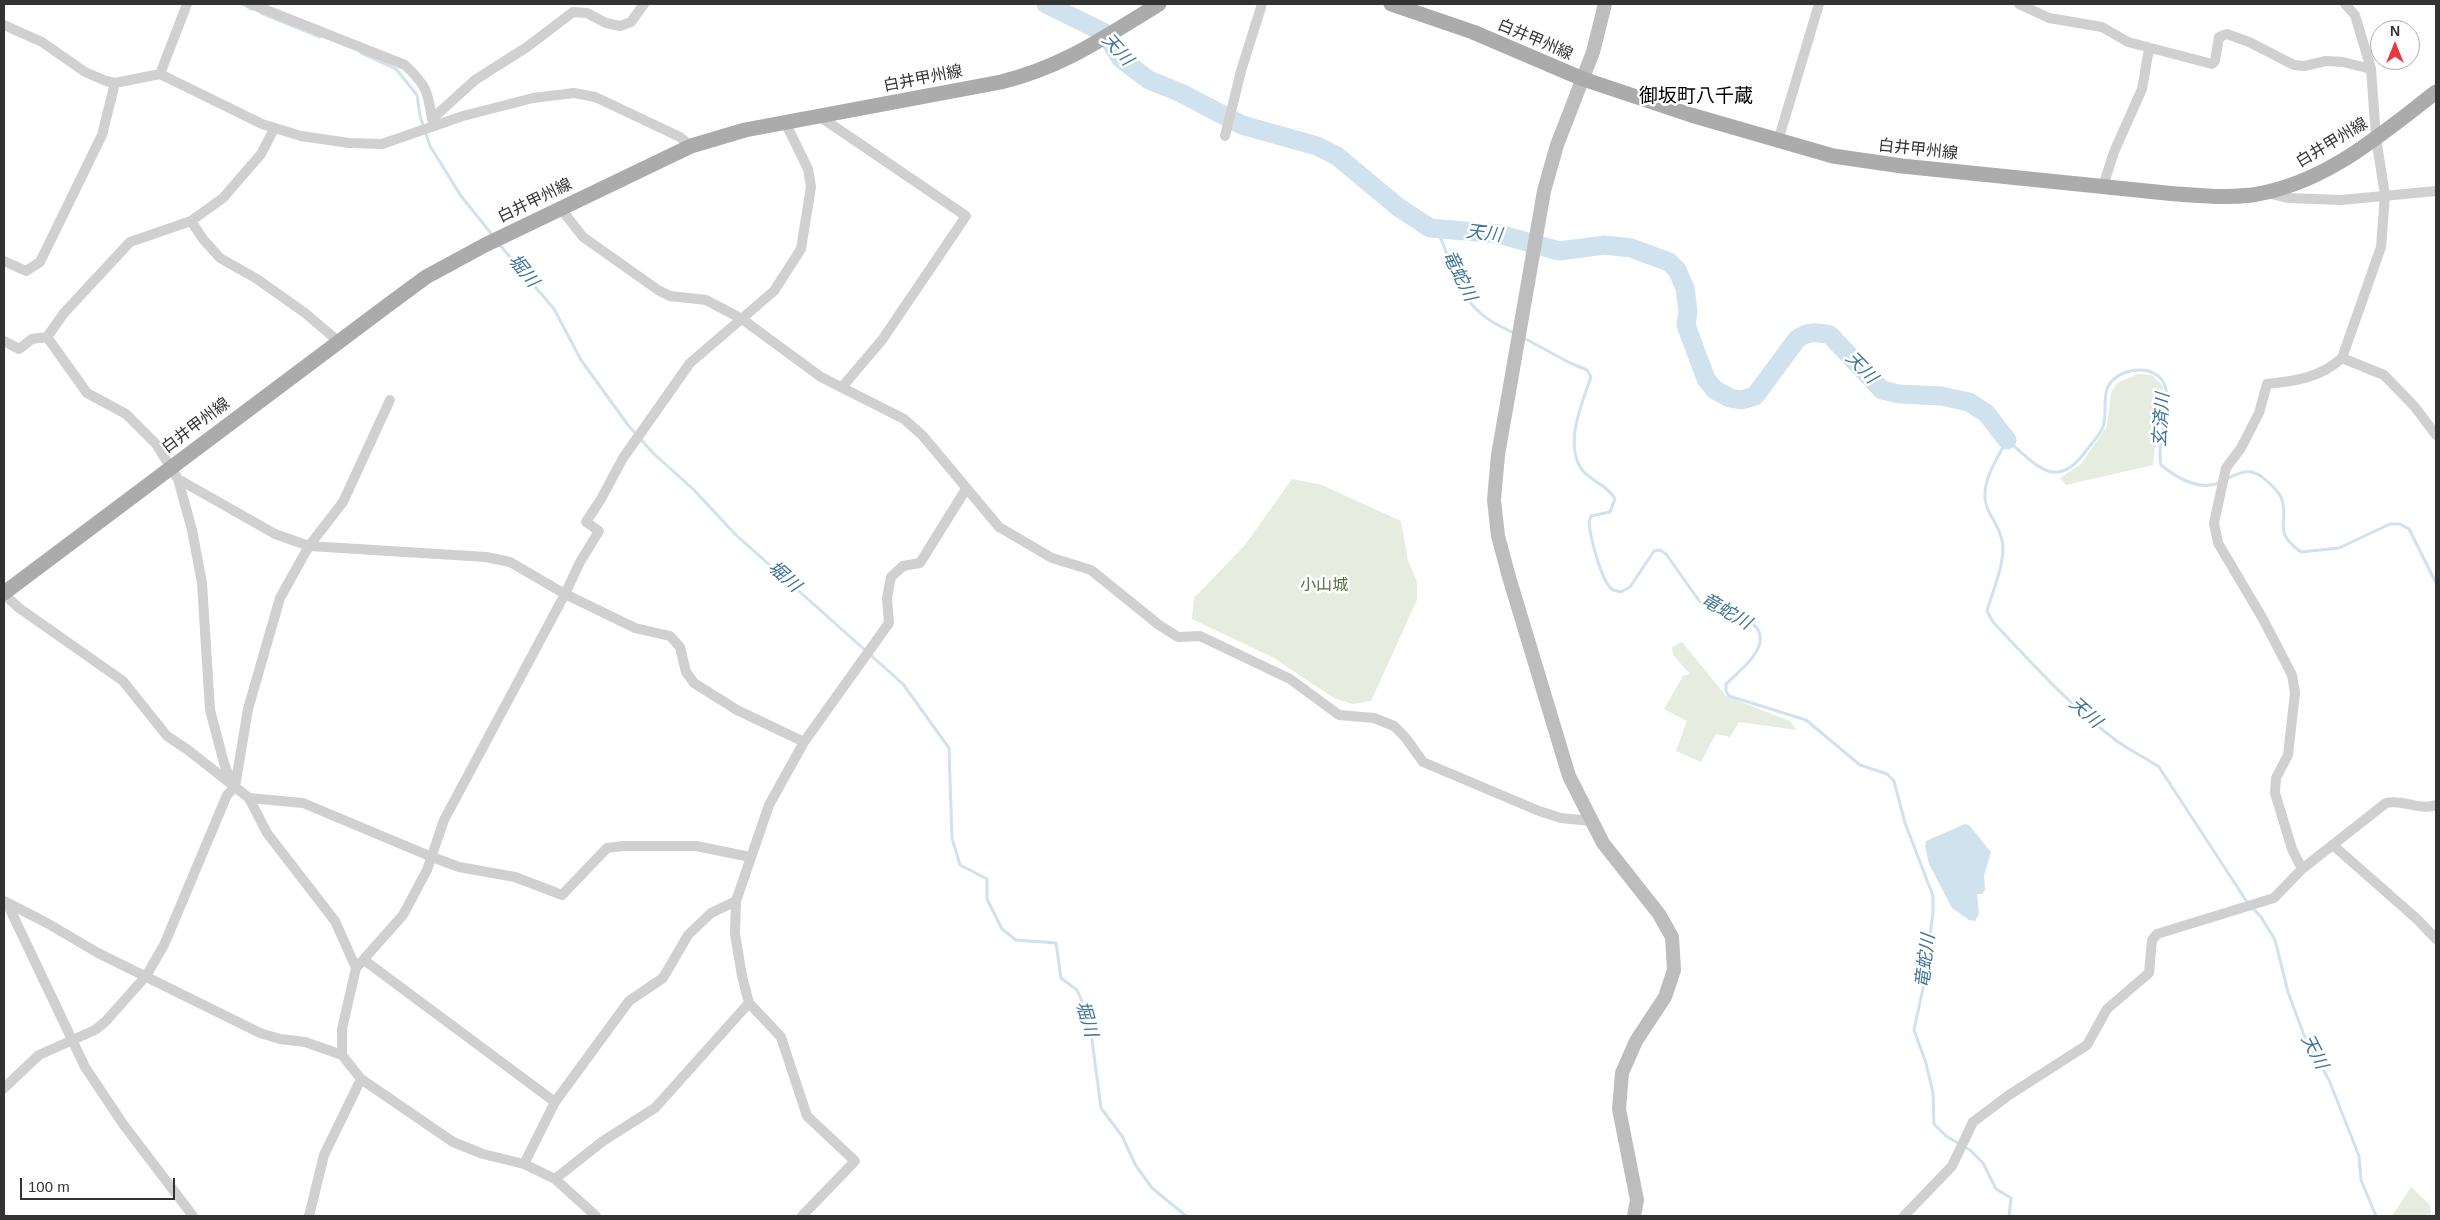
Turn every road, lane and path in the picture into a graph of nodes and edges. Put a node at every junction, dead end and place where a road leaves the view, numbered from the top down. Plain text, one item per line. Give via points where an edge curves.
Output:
1 (187, 4) edge
2 (251, 4) edge
3 (644, 4) edge
4 (1158, 4) edge
5 (1262, 4) edge
6 (1391, 4) edge
7 (1605, 4) edge
8 (1819, 4) edge
9 (2019, 4) edge
10 (2345, 4) edge
11 (4, 25) edge
12 (2149, 49) junction
13 (2370, 66) edge
14 (2370, 69) edge
15 (2371, 70) edge
16 (160, 74) junction
17 (1583, 79) junction
18 (115, 83) junction
19 (2436, 92) edge
20 (818, 116) junction
21 (785, 122) junction
22 (432, 123) junction
23 (274, 128) junction
24 (1225, 136) dead end
25 (2376, 138) junction
26 (1778, 141) junction
27 (691, 146) junction
28 (2103, 186) junction
29 (2436, 192) edge
30 (2266, 193) junction
31 (2385, 195) junction
32 (560, 209) junction
33 (191, 220) junction
34 (4, 261) edge
35 (742, 319) junction
36 (47, 337) junction
37 (4, 341) edge
38 (338, 341) junction
39 (2342, 358) junction
40 (842, 387) junction
41 (390, 400) dead end
42 (2436, 435) edge
43 (175, 473) junction
44 (966, 489) junction
45 (309, 546) junction
46 (4, 594) edge
47 (565, 594) junction
48 (804, 742) junction
49 (234, 786) junction
50 (249, 798) junction
51 (2436, 805) edge
52 (1591, 821) junction
53 (2334, 846) junction
54 (432, 857) junction
55 (750, 857) junction
56 (2302, 869) junction
57 (736, 901) junction
58 (5, 902) edge
59 (2436, 939) edge
60 (364, 960) junction
61 (356, 968) junction
62 (146, 976) junction
63 (749, 1003) junction
64 (73, 1040) junction
65 (342, 1055) junction
66 (361, 1080) junction
67 (4, 1088) edge
68 (555, 1102) junction
69 (524, 1164) junction
70 (555, 1179) junction
71 (193, 1216) edge
72 (309, 1216) edge
73 (596, 1216) edge
74 (802, 1216) edge
75 (1634, 1216) edge
76 (1904, 1216) edge

1 - 16 street
2 - 22 street via 405,65 428,93
3 - 22 street via 631,22 620,26 586,13 573,12 527,47 475,80
4 - 20 main road, 白井甲州線 via 1090,48 1053,66 1008,80
5 - 24 street
6 - 17 main road, 白井甲州線 via 1473,32
7 - 17 street
8 - 26 street
9 - 12 street via 2049,18 2102,27 2128,42
10 - 13 street via 2355,15
11 - 18 street via 42,42 85,72
12 - 14 street via 2212,64 2219,37 2227,34 2294,65 2326,61
12 - 28 street via 2142,89
15 - 25 street
16 - 18 street
16 - 23 street
17 - 26 main road, 白井甲州線
17 - 52 street via 1544,191 1494,479 1494,500 1498,536 1569,776
18 - 34 street via 102,135 40,262 26,271
19 - 25 main road, 白井甲州線
20 - 21 main road, 白井甲州線
20 - 40 street via 966,216 882,340
21 - 27 main road, 白井甲州線
21 - 35 street via 808,169 811,187 803,240 774,291
22 - 23 street via 382,144 301,136
22 - 27 street via 532,98 574,93 595,97 680,137
23 - 33 street via 262,154 236,184 223,198
25 - 30 main road, 白井甲州線 via 2315,177
25 - 31 street
26 - 28 main road, 白井甲州線 via 1870,162
27 - 32 main road, 白井甲州線
28 - 30 main road, 白井甲州線 via 2208,197
29 - 31 street
30 - 31 street via 2320,200
31 - 39 street via 2381,247
32 - 35 street via 583,237 658,290 670,296 706,300
32 - 38 main road, 白井甲州線 via 426,277
33 - 36 street via 130,242 64,313
33 - 38 street via 220,258 257,279
35 - 40 street via 821,377
35 - 47 street via 690,363 637,437 586,522 599,532
36 - 37 street via 32,338 19,349
36 - 43 street via 87,393 126,414 156,444
38 - 43 main road, 白井甲州線
39 - 42 street via 2384,375
39 - 56 street via 2332,368 2310,378 2267,384 2242,448 2224,473 2214,523 2218,543 2264,619 2292,675 2295,693 2288,755 2276,778 2275,793 2292,849
40 - 44 street via 904,419 923,436
41 - 45 street via 343,502
43 - 45 street via 274,534
43 - 46 main road, 白井甲州線
43 - 49 street via 192,530 202,584 210,710 224,763
44 - 48 street via 920,563 903,566 891,577 887,598 889,623
44 - 52 street via 999,527 1052,558 1091,570 1178,637 1200,636 1290,679 1339,715 1374,718 1394,726 1423,762 1539,811 1561,818
45 - 47 street via 486,557 510,562
45 - 49 street via 280,598 248,709
46 - 49 street via 123,681 166,736
47 - 48 street via 635,628 670,636 680,647 686,672 694,682 738,710
47 - 54 street via 444,820
48 - 55 street via 769,804
49 - 50 street
49 - 62 street via 227,794 164,945
50 - 54 street via 303,803
50 - 61 street via 267,833 335,921
51 - 53 street via 2415,807 2396,801 2386,804
52 - 75 street via 1603,844 1659,914 1672,937 1674,970 1665,997 1636,1041 1622,1073 1619,1109 1638,1200
53 - 56 street
53 - 59 street
54 - 55 street via 515,877 562,896 607,848 696,846
54 - 60 street via 403,915
55 - 57 street
56 - 76 street via 2274,898 2157,934 2152,940 2149,973 2107,1009 2088,1045 1973,1122 1952,1166
57 - 63 street via 735,934
57 - 68 street via 711,913 688,935 663,978 629,1001
58 - 62 street
58 - 64 street
60 - 61 street
60 - 68 street
61 - 65 street via 342,1029
62 - 64 street via 106,1022
62 - 65 street via 260,1033 305,1042
63 - 70 street via 655,1108 603,1141
63 - 74 street via 781,1037 807,1116 855,1162
64 - 67 street via 39,1055
64 - 71 street via 85,1067 123,1124
65 - 66 street
66 - 69 street via 454,1142
66 - 72 street via 324,1155
68 - 69 street
69 - 70 street
70 - 73 street

